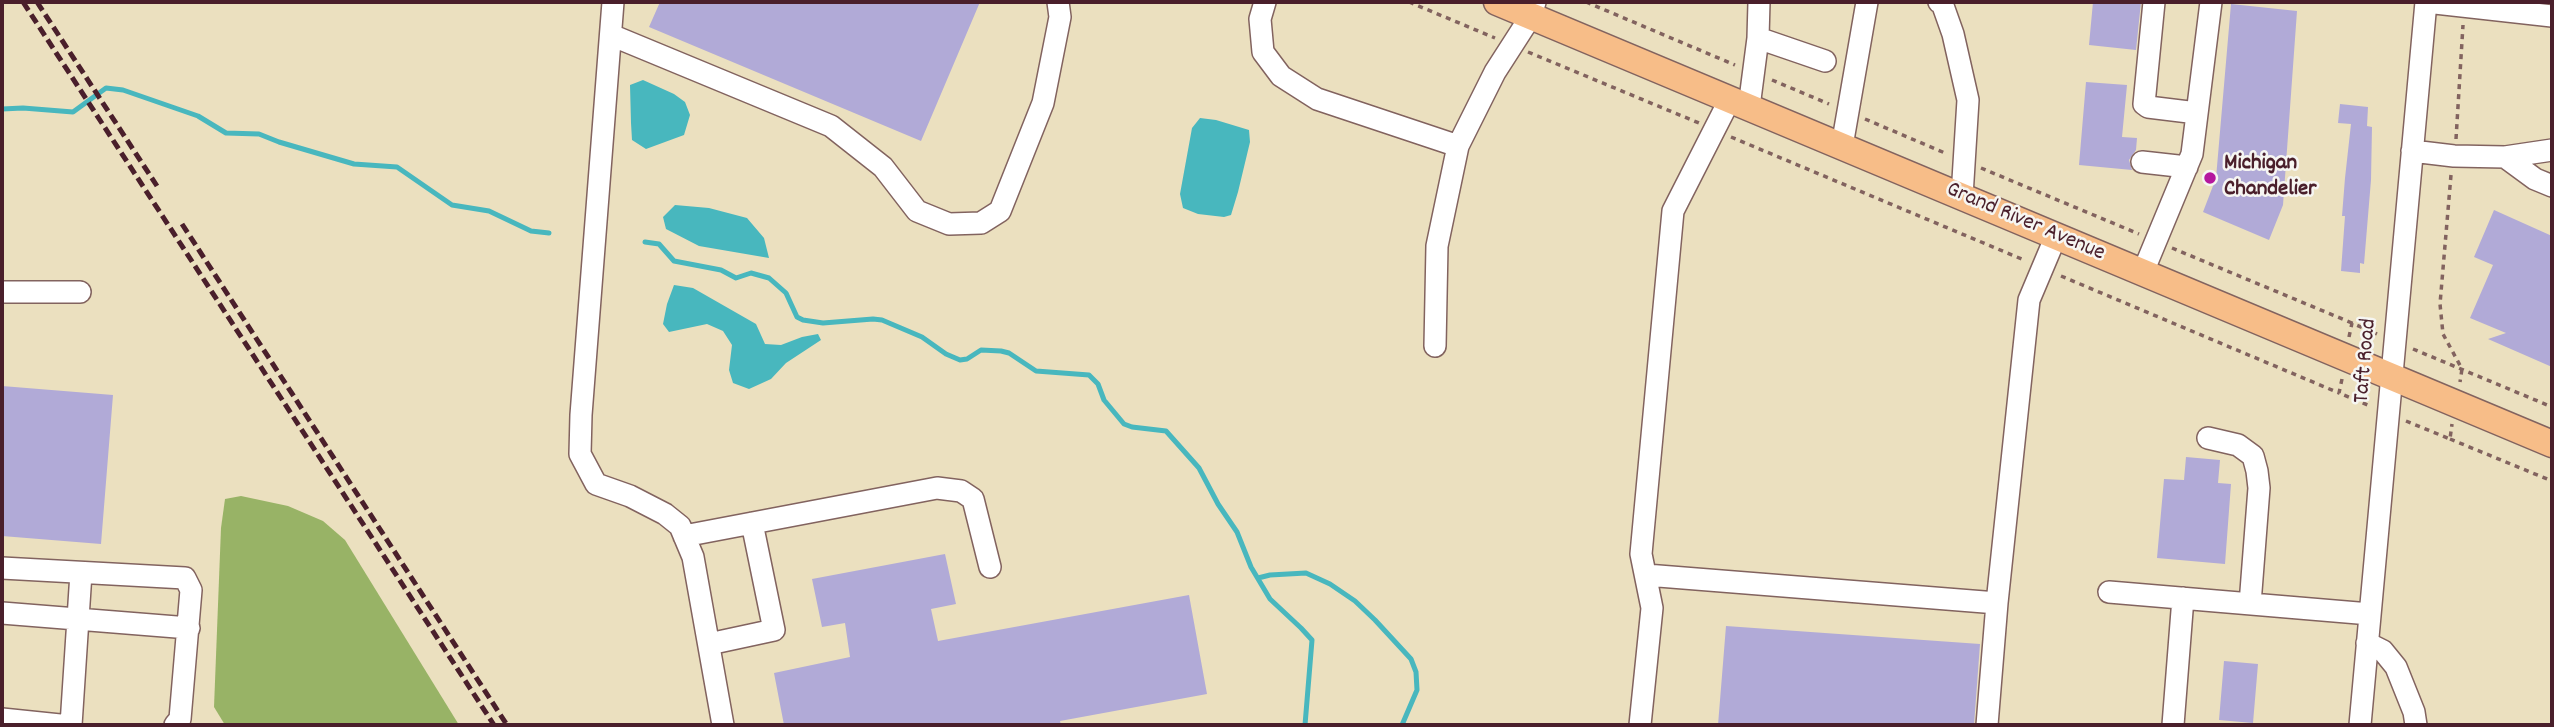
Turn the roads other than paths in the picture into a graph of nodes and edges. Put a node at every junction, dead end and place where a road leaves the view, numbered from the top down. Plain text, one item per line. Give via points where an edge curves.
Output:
1 (613, 2) edge
2 (1058, 2) edge
3 (1265, 2) edge
4 (1497, 2) edge
5 (1759, 2) edge
6 (1867, 2) edge
7 (1939, 2) edge
8 (2154, 2) edge
9 (2211, 2) edge
10 (2426, 2) edge
11 (1533, 9) edge
12 (2552, 16) edge
13 (611, 35) junction
14 (1758, 38) junction
15 (1825, 61) dead end
16 (1739, 103) junction
17 (2197, 113) junction
18 (1458, 146) junction
19 (1842, 146) junction
20 (2552, 150) edge
21 (2412, 151) junction
22 (2505, 157) junction
23 (2142, 162) dead end
24 (2187, 167) junction
25 (2552, 186) edge
26 (1962, 196) junction
27 (2056, 236) junction
28 (2143, 272) junction
29 (2, 292) edge
30 (80, 292) dead end
31 (1434, 346) dead end
32 (2392, 376) junction
33 (2208, 438) dead end
34 (2552, 444) edge
35 (752, 523) junction
36 (684, 536) junction
37 (990, 567) dead end
38 (2, 568) edge
39 (81, 573) junction
40 (1646, 575) junction
41 (2109, 592) dead end
42 (2183, 598) junction
43 (1997, 603) junction
44 (2250, 604) junction
45 (2, 613) edge
46 (2370, 614) junction
47 (79, 619) junction
48 (188, 628) junction
49 (2367, 643) junction
50 (709, 644) junction
51 (2, 719) edge
52 (60, 725) edge
53 (71, 725) edge
54 (175, 725) edge
55 (723, 725) edge
56 (1640, 725) edge
57 (1987, 725) edge
58 (2173, 725) edge
59 (2360, 725) edge
60 (2417, 725) edge

1 - 13 street
2 - 13 street via 1060,17 1042,103 1000,211 981,223 949,224 917,211 883,166 831,126
3 - 18 street via 1260,19 1263,52 1281,76 1317,99
4 - 11 main road, Grand River Avenue
5 - 14 street
6 - 19 street
7 - 26 street via 1968,100
8 - 17 street via 2144,104
9 - 17 street
10 - 12 street
10 - 21 street, Taft Road
11 - 16 main road, Grand River Avenue
11 - 18 street
13 - 36 street via 580,454 596,484 665,514 680,526
14 - 15 street
14 - 16 street
16 - 19 main road, Grand River Avenue
16 - 40 street via 1714,130 1672,211 1641,554
17 - 24 street
18 - 31 street via 1437,246
19 - 26 main road, Grand River Avenue
20 - 22 street
21 - 22 street
21 - 32 street, Taft Road
22 - 25 street
23 - 24 street
24 - 28 street
26 - 27 main road, Grand River Avenue
27 - 28 main road, Grand River Avenue
27 - 43 street via 2029,300
28 - 32 main road, Grand River Avenue
29 - 30 street
32 - 34 main road, Grand River Avenue
32 - 46 street, Taft Road
33 - 44 street via 2238,445 2253,456 2258,471
35 - 36 street
35 - 37 street via 937,488 961,491 973,499
35 - 50 street via 774,630
36 - 50 street via 693,557
38 - 39 street
39 - 47 street
39 - 48 street via 185,578 191,590
40 - 43 street
40 - 56 street via 1653,608
41 - 42 street
42 - 44 street
42 - 58 street
43 - 57 street
44 - 46 street
45 - 47 street
46 - 49 street, Taft Road
47 - 48 street
47 - 53 street
48 - 54 street via 180,719
49 - 59 street, Taft Road
49 - 60 street via 2384,651 2396,667
50 - 55 street
51 - 52 street

